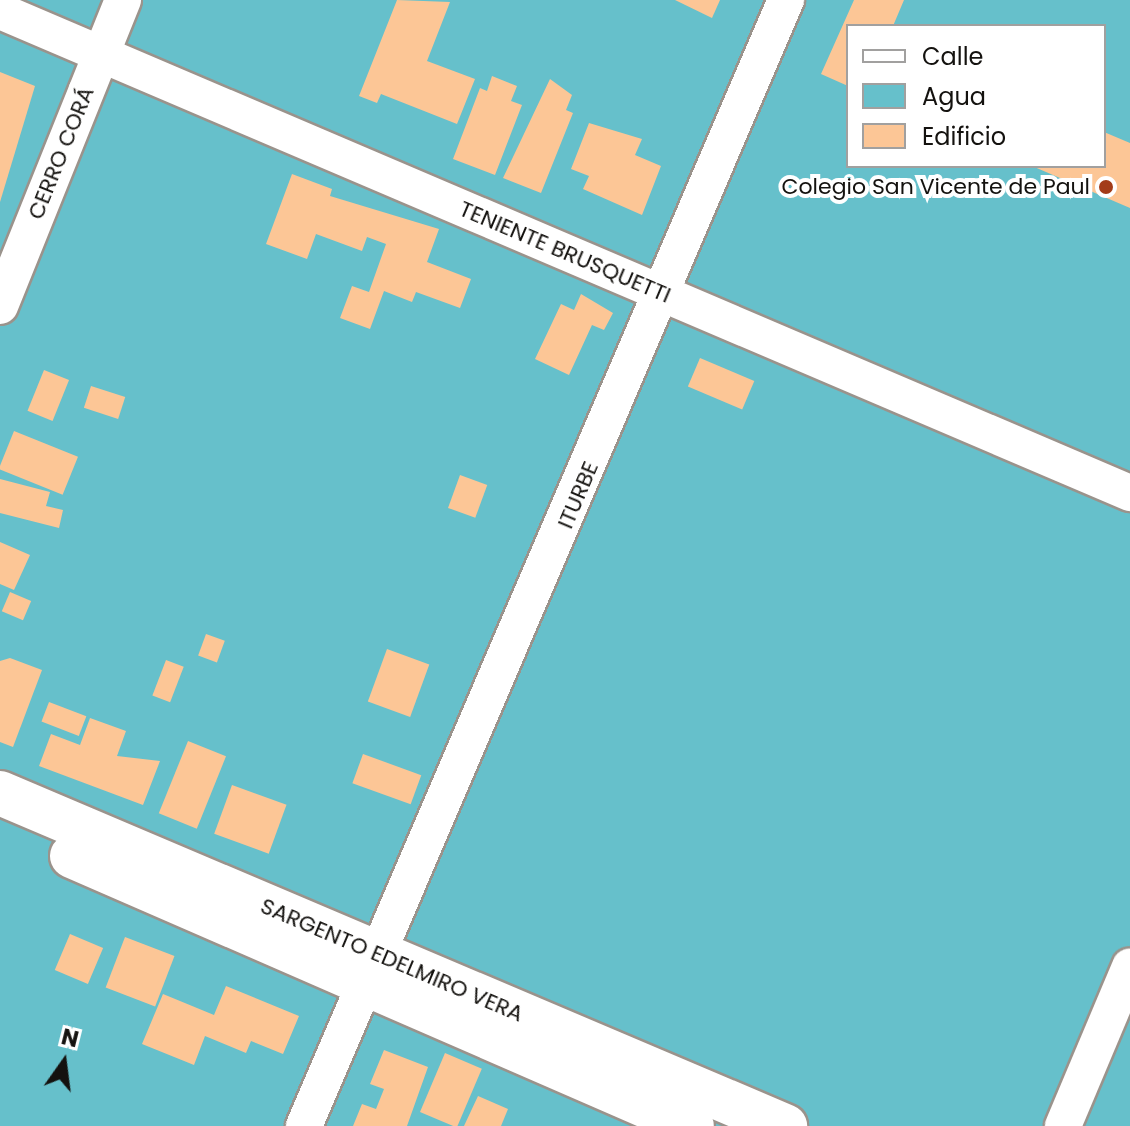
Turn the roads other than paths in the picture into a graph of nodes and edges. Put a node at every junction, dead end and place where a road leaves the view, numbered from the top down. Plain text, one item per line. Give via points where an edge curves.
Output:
1 (123, 0) edge
2 (786, 0) edge
3 (0, 11) edge
4 (100, 54) junction
5 (664, 294) junction
6 (0, 306) edge
7 (1130, 493) edge
8 (0, 793) edge
9 (0, 824) edge
10 (1130, 967) edge
11 (373, 972) junction
12 (304, 1126) edge
13 (692, 1126) edge
14 (785, 1126) edge
15 (1063, 1126) edge

1 - 4 street, CERRO CORÁ
2 - 5 street, ITURBE
3 - 4 street, TENIENTE BRUSQUETTI
4 - 5 street, TENIENTE BRUSQUETTI
4 - 6 street, CERRO CORÁ
5 - 7 street, TENIENTE BRUSQUETTI
5 - 11 street, ITURBE
8 - 11 street, SARGENTO EDELMIRO VERA
9 - 11 street, SARGENTO EDELMIRO VERA
10 - 15 street
11 - 12 street, ITURBE
11 - 13 street, SARGENTO EDELMIRO VERA
11 - 14 street, SARGENTO EDELMIRO VERA

